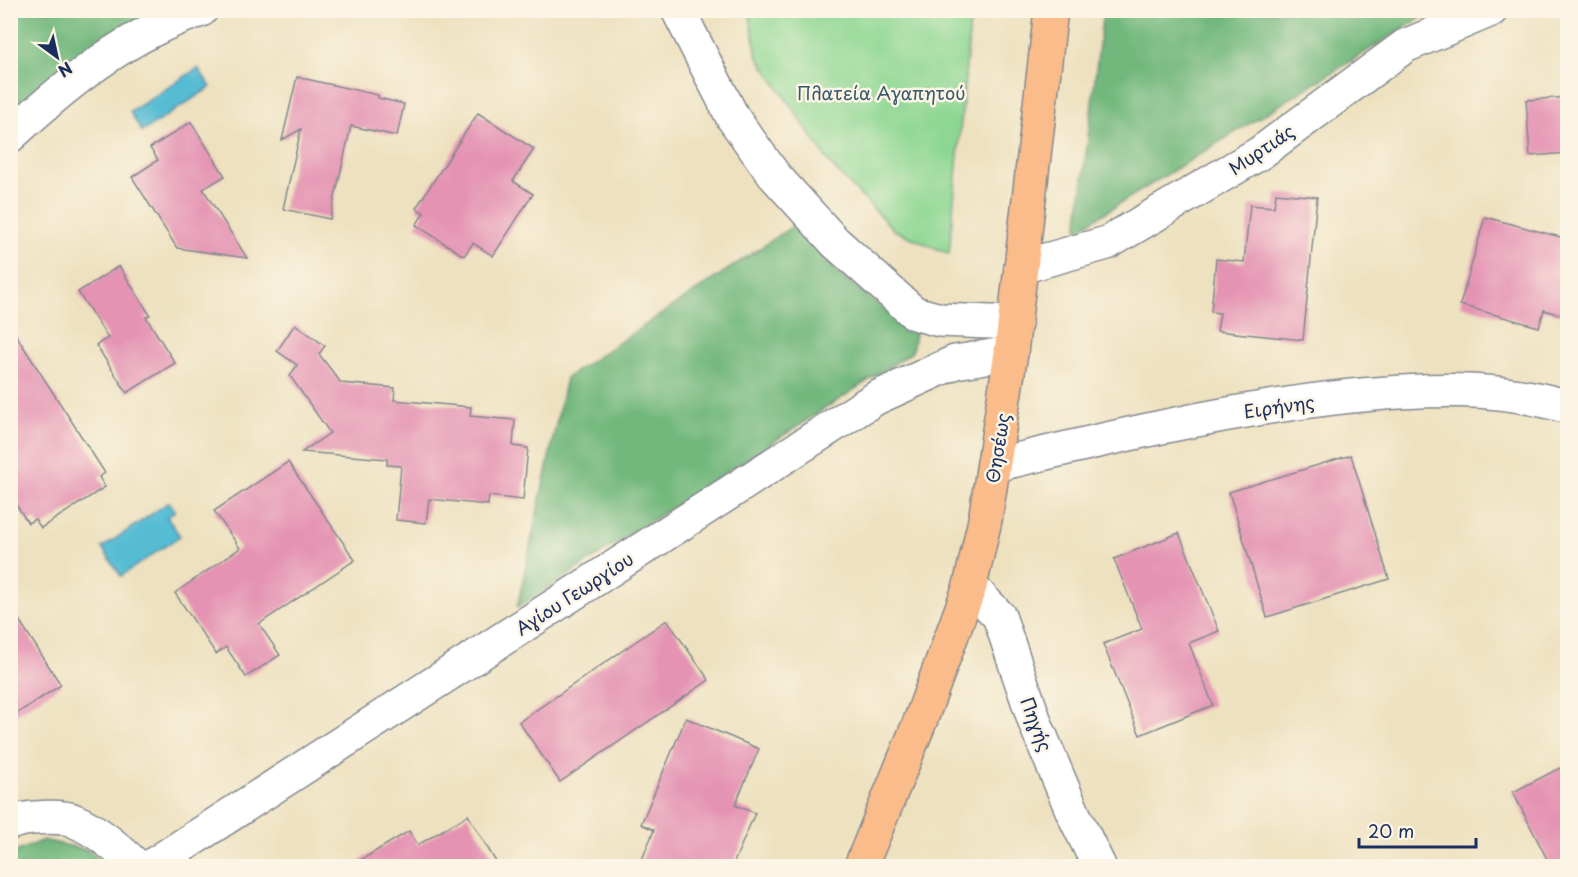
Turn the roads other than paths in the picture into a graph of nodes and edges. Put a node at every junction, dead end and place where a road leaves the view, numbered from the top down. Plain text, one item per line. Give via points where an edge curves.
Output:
1 (201, 10) edge
2 (678, 10) edge
3 (1051, 10) edge
4 (1491, 10) edge
5 (10, 136) edge
6 (1021, 267) junction
7 (1013, 338) junction
8 (1568, 407) edge
9 (995, 465) junction
10 (970, 586) junction
11 (10, 823) edge
12 (136, 867) edge
13 (151, 867) edge
14 (861, 867) edge
15 (1099, 867) edge

1 - 5 street via 125,45 51,99
2 - 7 street via 733,118 774,175 835,242 914,313
3 - 6 main road, Θησέως
4 - 6 street, Μυρτιάς via 1405,46 1260,153 1107,243
6 - 7 main road, Θησέως
7 - 9 main road, Θησέως
7 - 13 street, Αγίου Γεωργίου via 876,398
8 - 9 street, Ειρήνης via 1493,391 1368,394 1266,406
9 - 10 main road, Θησέως
10 - 14 main road, Θησέως
10 - 15 street, Πηγής via 999,616 1036,725
11 - 12 street via 21,818 74,819 119,850

